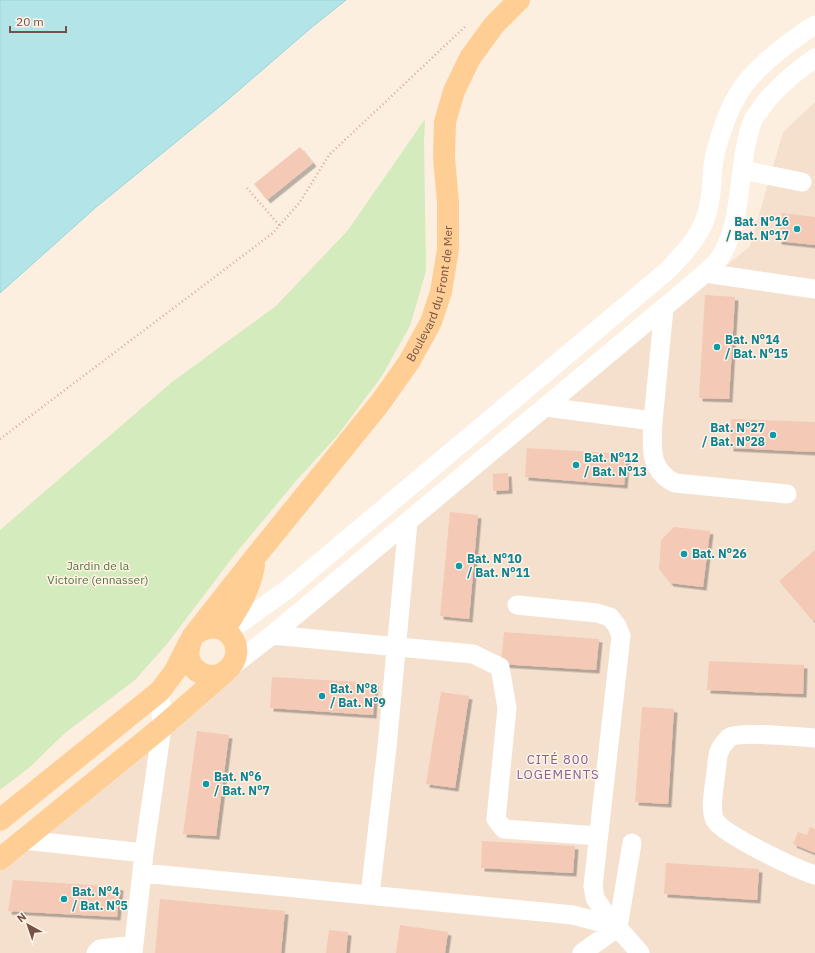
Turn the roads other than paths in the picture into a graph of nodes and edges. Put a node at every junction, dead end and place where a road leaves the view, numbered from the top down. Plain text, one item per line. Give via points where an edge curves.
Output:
1 (519, 0) edge
2 (815, 25) edge
3 (815, 58) edge
4 (742, 170) junction
5 (802, 182) dead end
6 (705, 272) junction
7 (815, 289) edge
8 (664, 308) junction
9 (583, 341) junction
10 (600, 362) junction
11 (546, 407) junction
12 (653, 421) junction
13 (787, 494) dead end
14 (408, 522) junction
15 (256, 556) junction
16 (517, 605) dead end
17 (226, 631) junction
18 (272, 635) junction
19 (191, 640) junction
20 (396, 646) junction
21 (228, 670) junction
22 (160, 691) junction
23 (162, 727) junction
24 (815, 738) edge
25 (0, 820) edge
26 (598, 836) junction
27 (24, 840) junction
28 (632, 843) dead end
29 (144, 853) junction
30 (0, 859) edge
31 (142, 873) junction
32 (815, 875) edge
33 (370, 895) junction
34 (618, 927) junction
35 (134, 949) edge
36 (96, 953) edge
37 (582, 953) edge
38 (640, 953) edge

1 - 15 main road, Boulevard du Front de Mer via 494,25 470,58 454,91 447,116 444,158 448,202 448,249 441,292 431,322 409,362 380,403
2 - 9 street via 773,56 749,79 735,99 715,155 709,206 702,228 690,247 667,271
3 - 4 street via 770,95 754,119 744,151
4 - 5 street
4 - 6 street via 729,241 718,260
6 - 7 street
6 - 8 street
8 - 10 street
8 - 12 street
9 - 10 street
9 - 17 street via 289,588
10 - 11 street
11 - 12 street
11 - 14 street
12 - 13 street via 652,452 665,478 675,482
14 - 18 street
14 - 20 street
15 - 17 main road via 249,586
15 - 19 main road, Boulevard du Front de Mer
16 - 26 street via 597,613 610,617 621,636
17 - 19 main road via 208,627 200,630
17 - 21 main road via 234,640 237,649 236,658
18 - 20 street
18 - 21 street
19 - 21 main road via 189,660 200,673 217,676
19 - 22 main road, Boulevard du Front de Mer
20 - 26 street via 473,654 500,667 507,708 496,819 504,829
20 - 33 street
21 - 23 main road
22 - 23 street
22 - 25 main road, Boulevard du Front de Mer
23 - 27 main road
23 - 29 street
24 - 32 street via 747,734 730,736 719,749 712,810 720,826 761,851
26 - 34 street via 593,886 596,898 605,913
27 - 29 street
27 - 30 main road
28 - 34 street
29 - 31 street
31 - 33 street
31 - 35 street
33 - 34 street via 573,915
34 - 37 street
34 - 38 street
35 - 36 street via 100,949

